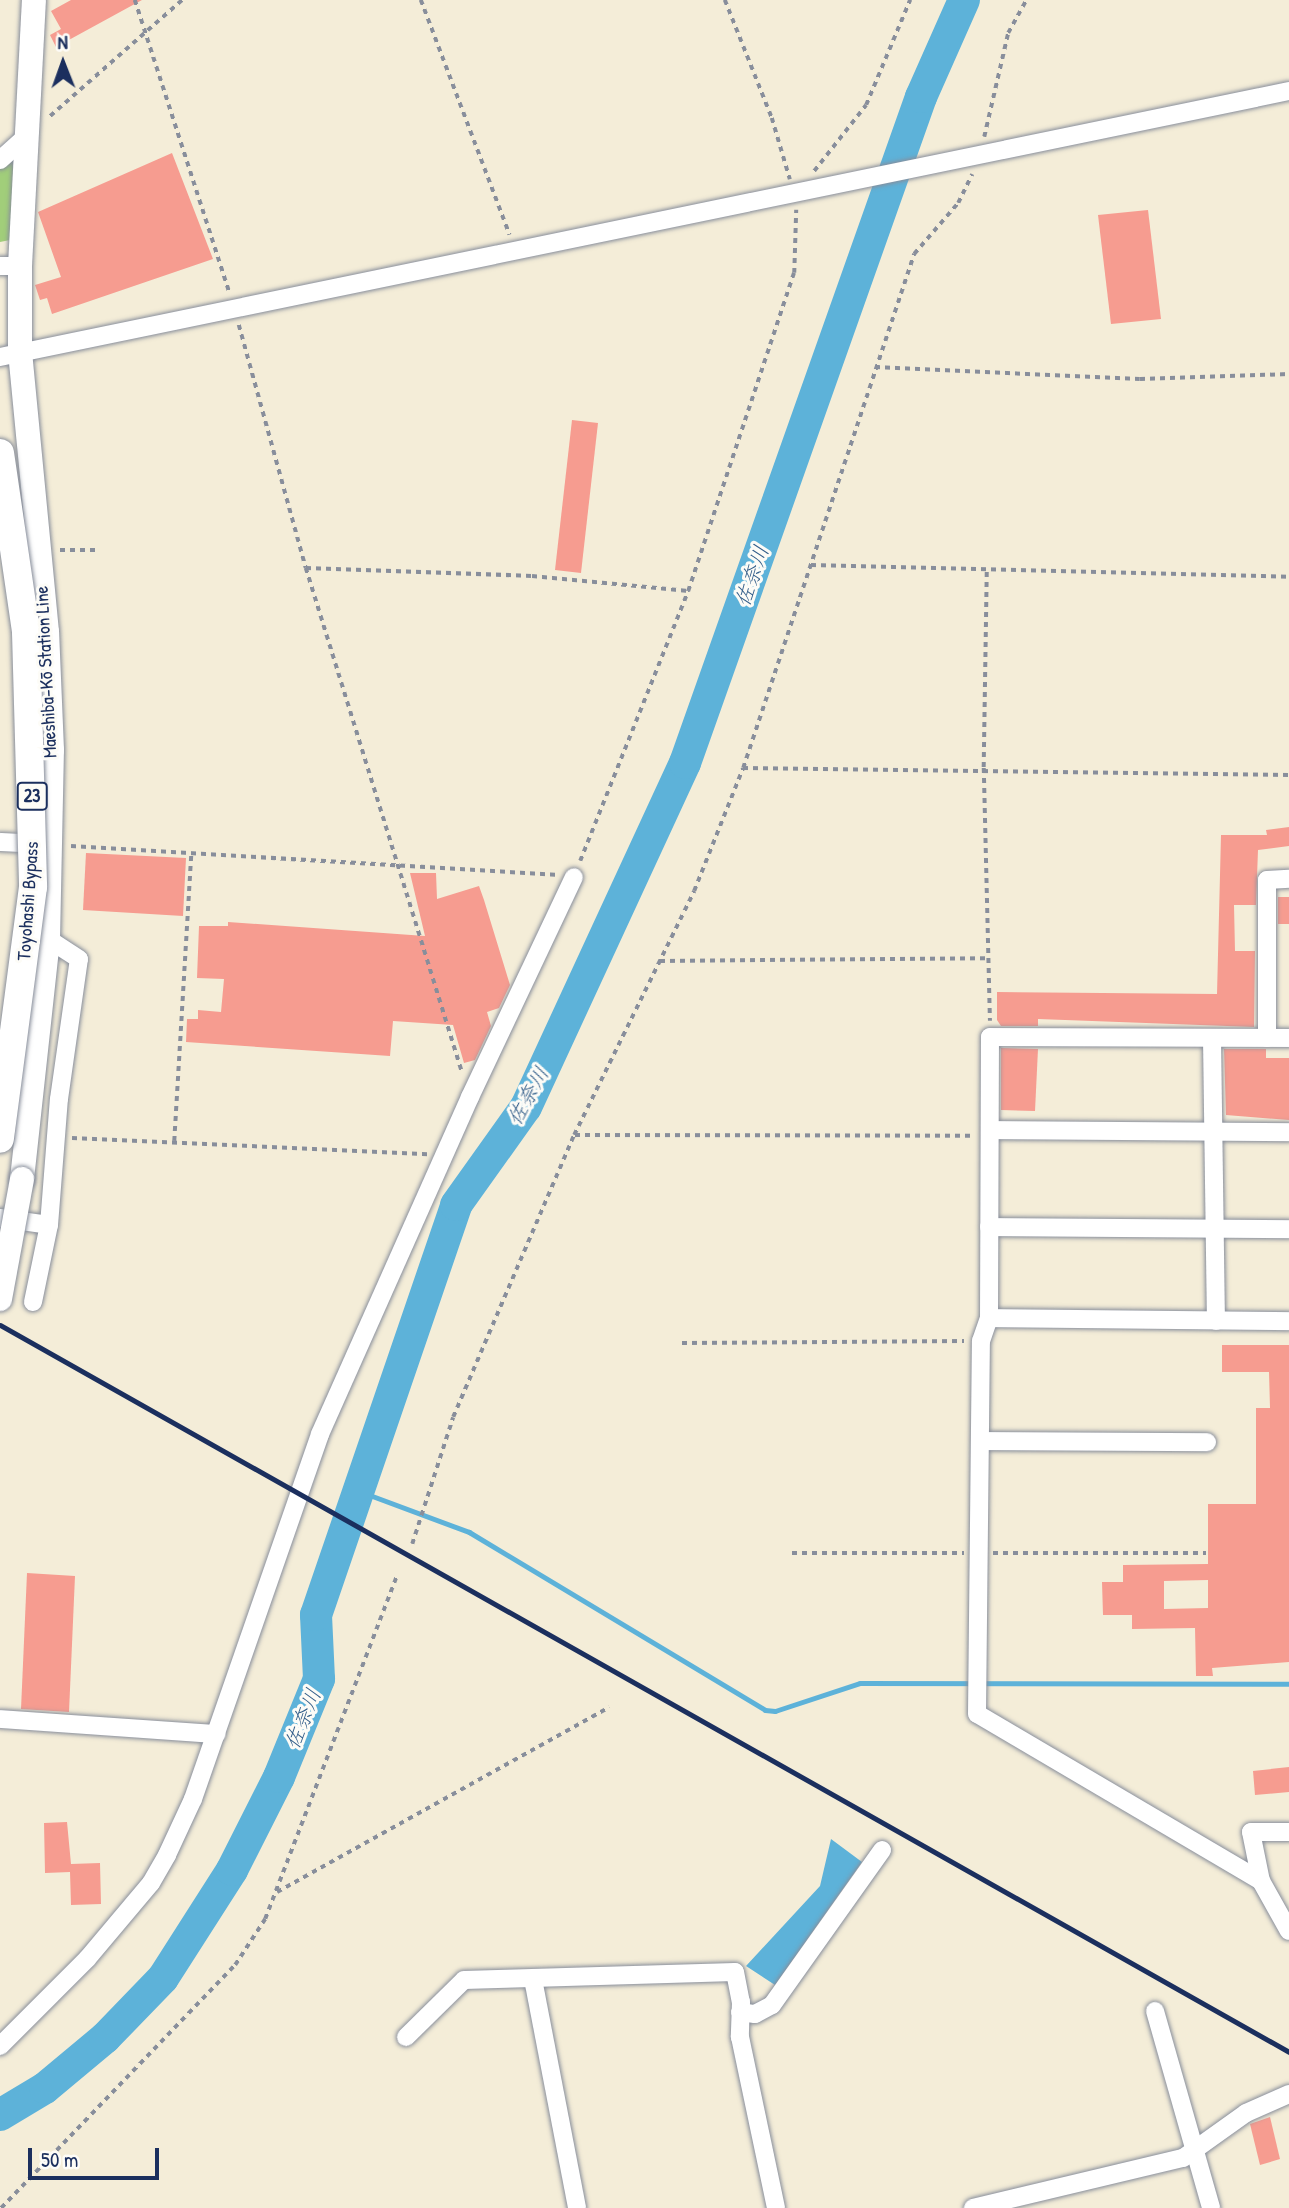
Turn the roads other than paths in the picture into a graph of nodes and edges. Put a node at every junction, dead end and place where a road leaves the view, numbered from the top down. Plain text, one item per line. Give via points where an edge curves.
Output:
1 (34, 0) edge
2 (1289, 91) edge
3 (27, 136) junction
4 (0, 160) edge
5 (10, 266) edge
6 (10, 356) edge
7 (0, 453) edge
8 (0, 530) edge
9 (0, 842) edge
10 (50, 845) junction
11 (574, 877) road end
12 (1289, 879) edge
13 (48, 939) junction
14 (1212, 1038) junction
15 (1267, 1038) junction
16 (1289, 1038) edge
17 (0, 1062) edge
18 (1213, 1132) junction
19 (1289, 1132) edge
20 (990, 1133) junction
21 (0, 1139) edge
22 (0, 1218) edge
23 (49, 1224) junction
24 (989, 1227) junction
25 (1214, 1228) junction
26 (1289, 1228) edge
27 (0, 1299) edge
28 (33, 1302) dead end
29 (989, 1318) junction
30 (1216, 1321) junction
31 (1289, 1321) edge
32 (980, 1441) junction
33 (1207, 1442) dead end
34 (0, 1719) edge
35 (216, 1734) junction
36 (1289, 1832) edge
37 (882, 1850) dead end
38 (1261, 1881) junction
39 (1289, 1931) edge
40 (533, 1979) junction
41 (1155, 2011) dead end
42 (740, 2012) junction
43 (406, 2037) dead end
44 (0, 2046) edge
45 (1289, 2094) edge
46 (1194, 2149) junction
47 (577, 2208) edge
48 (776, 2208) edge
49 (973, 2208) edge
50 (1211, 2208) edge

1 - 3 main road, Maeshiba-Kō Station Line
2 - 6 street
3 - 4 street
3 - 5 main road, Maeshiba-Kō Station Line
5 - 6 main road, Maeshiba-Kō Station Line
6 - 10 main road, Maeshiba-Kō Station Line via 47,632
7 - 21 highway, Toyohashi Bypass / 23, bridge via 27,646 33,887
8 - 17 highway, Toyohashi Bypass / 23 via 21,709 17,892
9 - 10 street
10 - 13 main road, Maeshiba-Kō Station Line
11 - 35 street via 320,1434
12 - 15 street via 1267,880
13 - 23 street via 79,959
13 - 27 main road, Maeshiba-Kō Station Line, bridge via 22,1179
14 - 15 street
14 - 18 street
14 - 20 street via 990,1037
15 - 16 street
18 - 19 street
18 - 20 street
18 - 25 street
20 - 24 street
22 - 23 street
23 - 28 street
24 - 25 street
24 - 29 street
25 - 26 street
25 - 30 street
29 - 30 street
29 - 32 street via 981,1341
30 - 31 street
32 - 33 street
32 - 38 street via 977,1714
34 - 35 street
35 - 44 street via 193,1800 151,1883 87,1959
36 - 38 street via 1251,1832
37 - 42 street via 772,2005 755,2014
38 - 39 street
40 - 42 street via 735,1972
40 - 43 street via 464,1980
40 - 47 street
41 - 46 street
42 - 48 street via 740,2037
45 - 46 street via 1246,2113
46 - 49 street via 1183,2158
46 - 50 street

